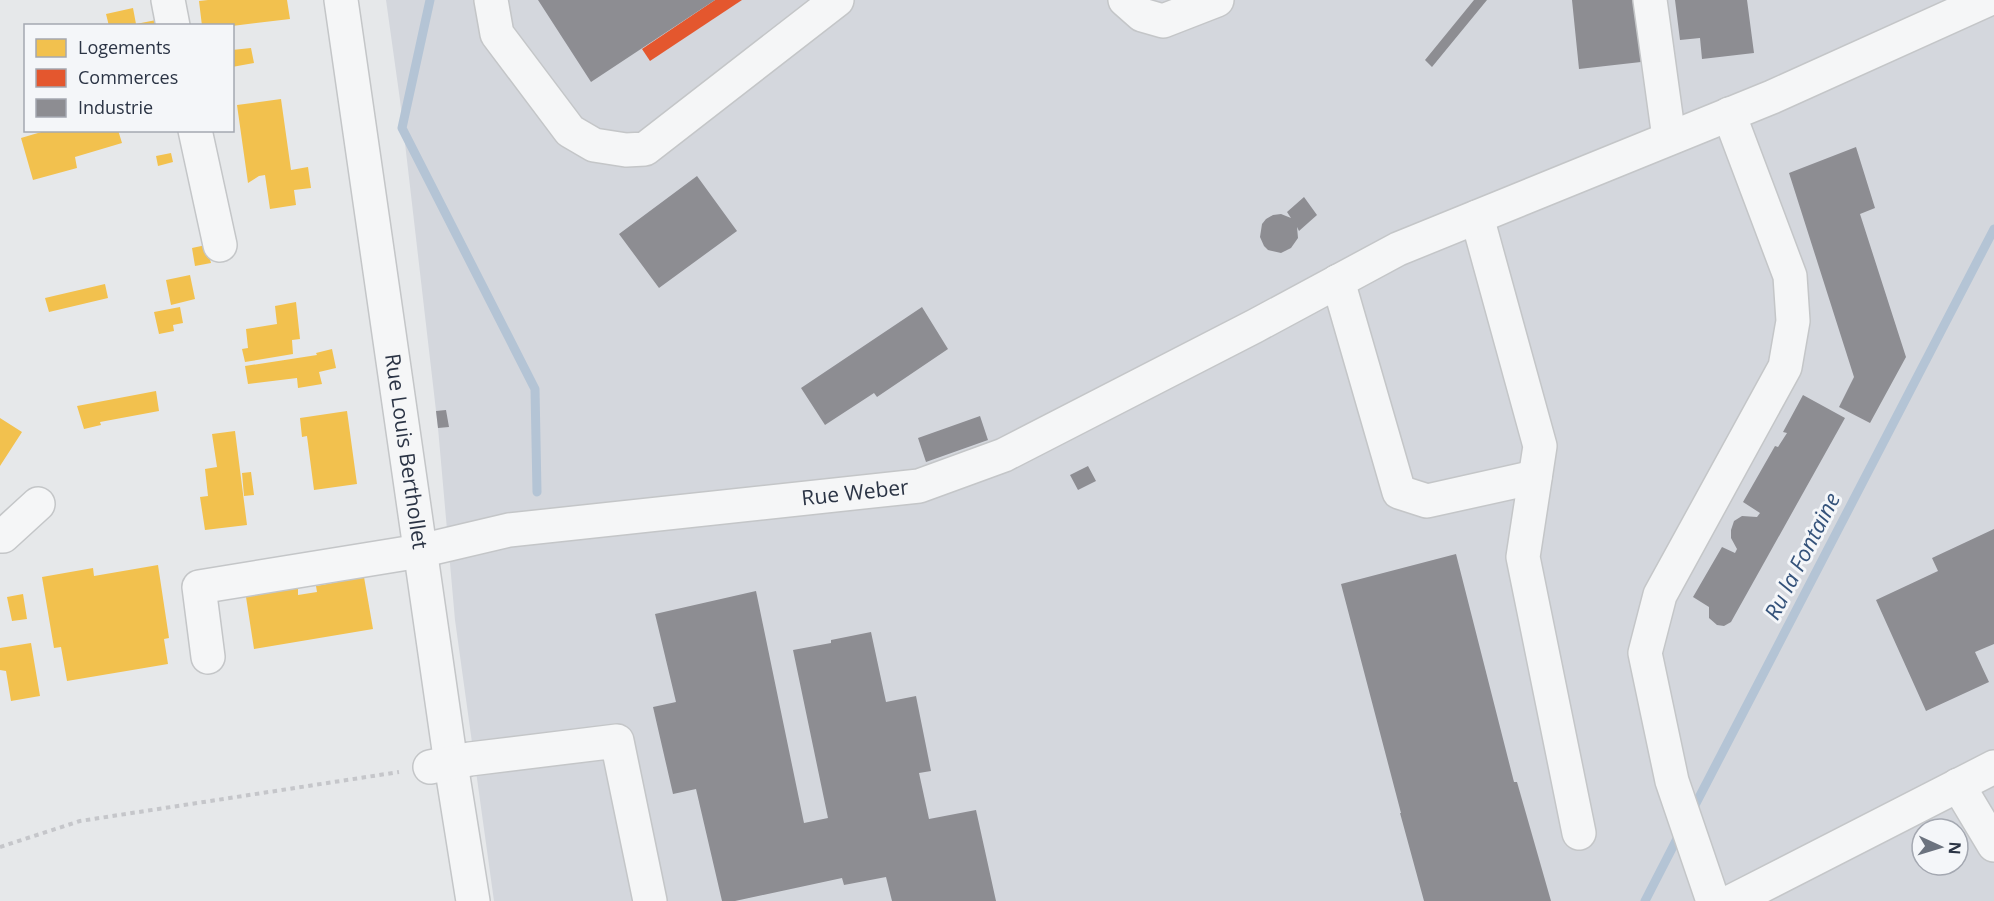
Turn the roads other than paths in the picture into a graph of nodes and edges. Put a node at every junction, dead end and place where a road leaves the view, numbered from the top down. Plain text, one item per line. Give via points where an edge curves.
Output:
1 (168, 0) edge
2 (341, 0) edge
3 (491, 0) edge
4 (837, 0) edge
5 (1125, 0) edge
6 (1217, 0) edge
7 (1650, 0) edge
8 (1987, 0) edge
9 (173, 24) edge
10 (1729, 114) junction
11 (195, 132) edge
12 (1670, 138) junction
13 (1477, 217) junction
14 (220, 245) dead end
15 (1338, 281) junction
16 (1535, 477) junction
17 (38, 504) dead end
18 (0, 536) edge
19 (420, 551) junction
20 (208, 657) dead end
21 (439, 766) junction
22 (1994, 767) edge
23 (1958, 785) junction
24 (1579, 833) dead end
25 (1994, 845) edge
26 (473, 901) edge
27 (650, 901) edge
28 (1713, 901) edge
29 (1732, 901) edge

1 - 9 street
2 - 19 street, Rue Louis Berthollet
3 - 4 street via 497,34 570,131 594,145 626,150 645,148
5 - 6 street via 1142,15 1163,21
7 - 12 street
8 - 10 street, Rue Weber
10 - 12 street, Rue Weber
10 - 28 street via 1790,276 1793,321 1785,367 1660,595 1645,652 1672,781
11 - 14 street
12 - 13 street, Rue Weber
13 - 15 street, Rue Weber via 1398,249
13 - 16 street via 1540,446
15 - 16 street via 1399,492 1427,501
15 - 19 street, Rue Weber via 1004,455 919,486 509,530
16 - 24 street via 1523,557
17 - 18 street
19 - 20 street, Rue Weber via 199,587
19 - 21 street, Rue Louis Berthollet
21 - 26 street, Rue Louis Berthollet
21 - 27 street via 617,741
22 - 23 street
23 - 25 street
23 - 29 street

